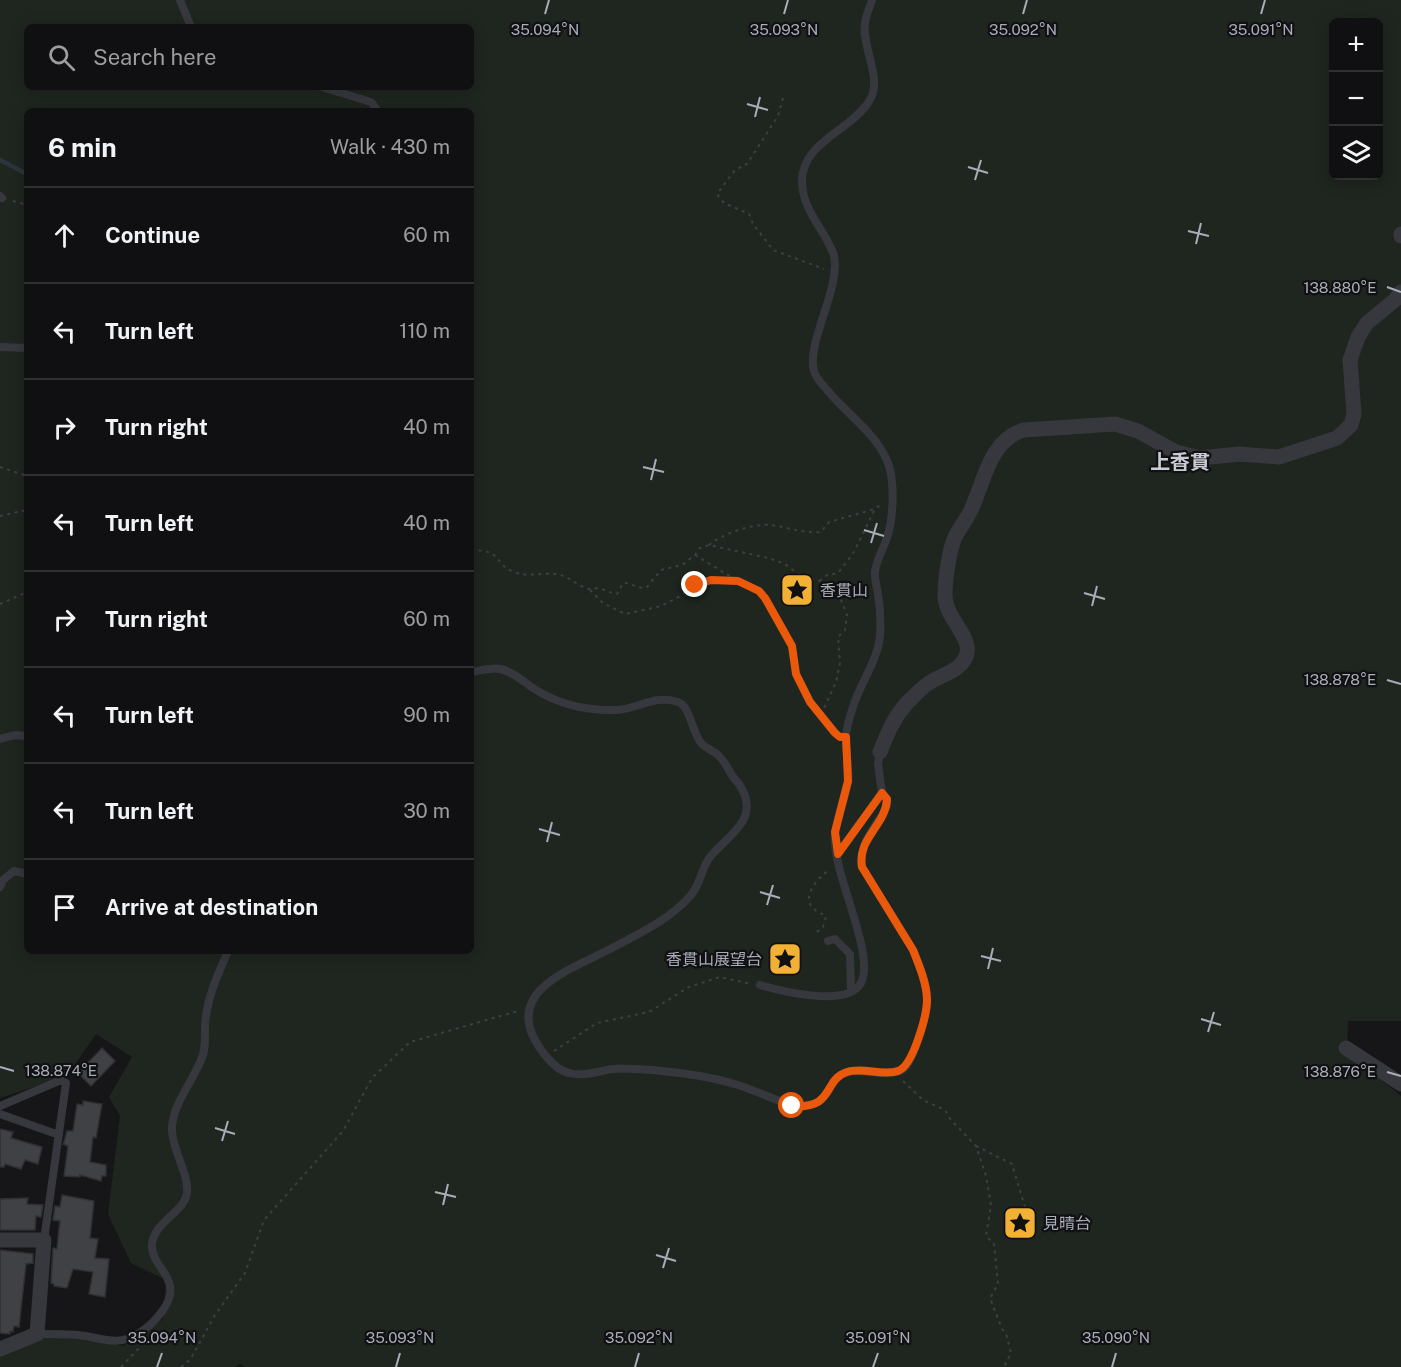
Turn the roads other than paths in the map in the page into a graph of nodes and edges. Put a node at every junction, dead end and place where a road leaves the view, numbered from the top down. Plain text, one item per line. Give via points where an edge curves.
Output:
1 (180, 0) edge
2 (872, 0) edge
3 (190, 24) edge
4 (332, 90) edge
5 (376, 108) edge
6 (1401, 292) edge
7 (0, 347) edge
8 (24, 348) edge
9 (474, 672) edge
10 (24, 736) edge
11 (0, 740) edge
12 (880, 752) joint
13 (882, 793) junction
14 (838, 854) junction
15 (24, 874) edge
16 (0, 887) edge
17 (828, 941) dead end
18 (227, 954) edge
19 (760, 985) road end
20 (851, 992) junction
21 (1346, 1048) dead end
22 (1401, 1084) edge
23 (0, 1106) edge
24 (0, 1114) edge
25 (59, 1136) junction
26 (0, 1240) edge
27 (44, 1240) junction
28 (37, 1334) junction
29 (0, 1349) edge

1 - 3 lane
2 - 14 lane via 865,23 874,83 869,103 819,147 802,172 802,194 834,256 814,370 884,454 893,493 889,532 874,577 880,636 854,703 846,737 848,781 835,832
4 - 5 lane via 371,102
6 - 12 street via 1367,322 1358,337 1350,360 1351,425 1337,438 1278,457 1239,454 1200,458 1176,452 1138,431 1115,424 1013,433 994,454 973,507 956,536 950,563 945,596 948,612 967,642 968,651 957,668 928,683 907,703 894,718
7 - 8 lane
9 - 13 lane via 499,668 562,704 591,709 621,709 666,699 682,704 695,736 719,755 743,789 746,801 745,820 705,863 690,897 651,926 555,976 529,1007 533,1037 546,1055 569,1073 616,1068 713,1078 798,1106 818,1103 847,1072 896,1072 904,1068 910,1060 927,999 913,950 862,867 863,847 887,806
10 - 11 lane
12 - 13 lane
13 - 14 lane
14 - 20 lane via 864,964 860,986
15 - 16 lane via 14,872
17 - 20 lane via 835,939 850,954
18 - 28 lane via 207,1008 205,1050 174,1114 172,1132 186,1186 185,1198 154,1235 152,1245 170,1297 153,1322 123,1342
19 - 20 lane via 810,995
21 - 22 street
23 - 25 lane via 61,1080 66,1083
24 - 25 lane
25 - 27 lane
26 - 27 street
27 - 28 street
28 - 29 street

